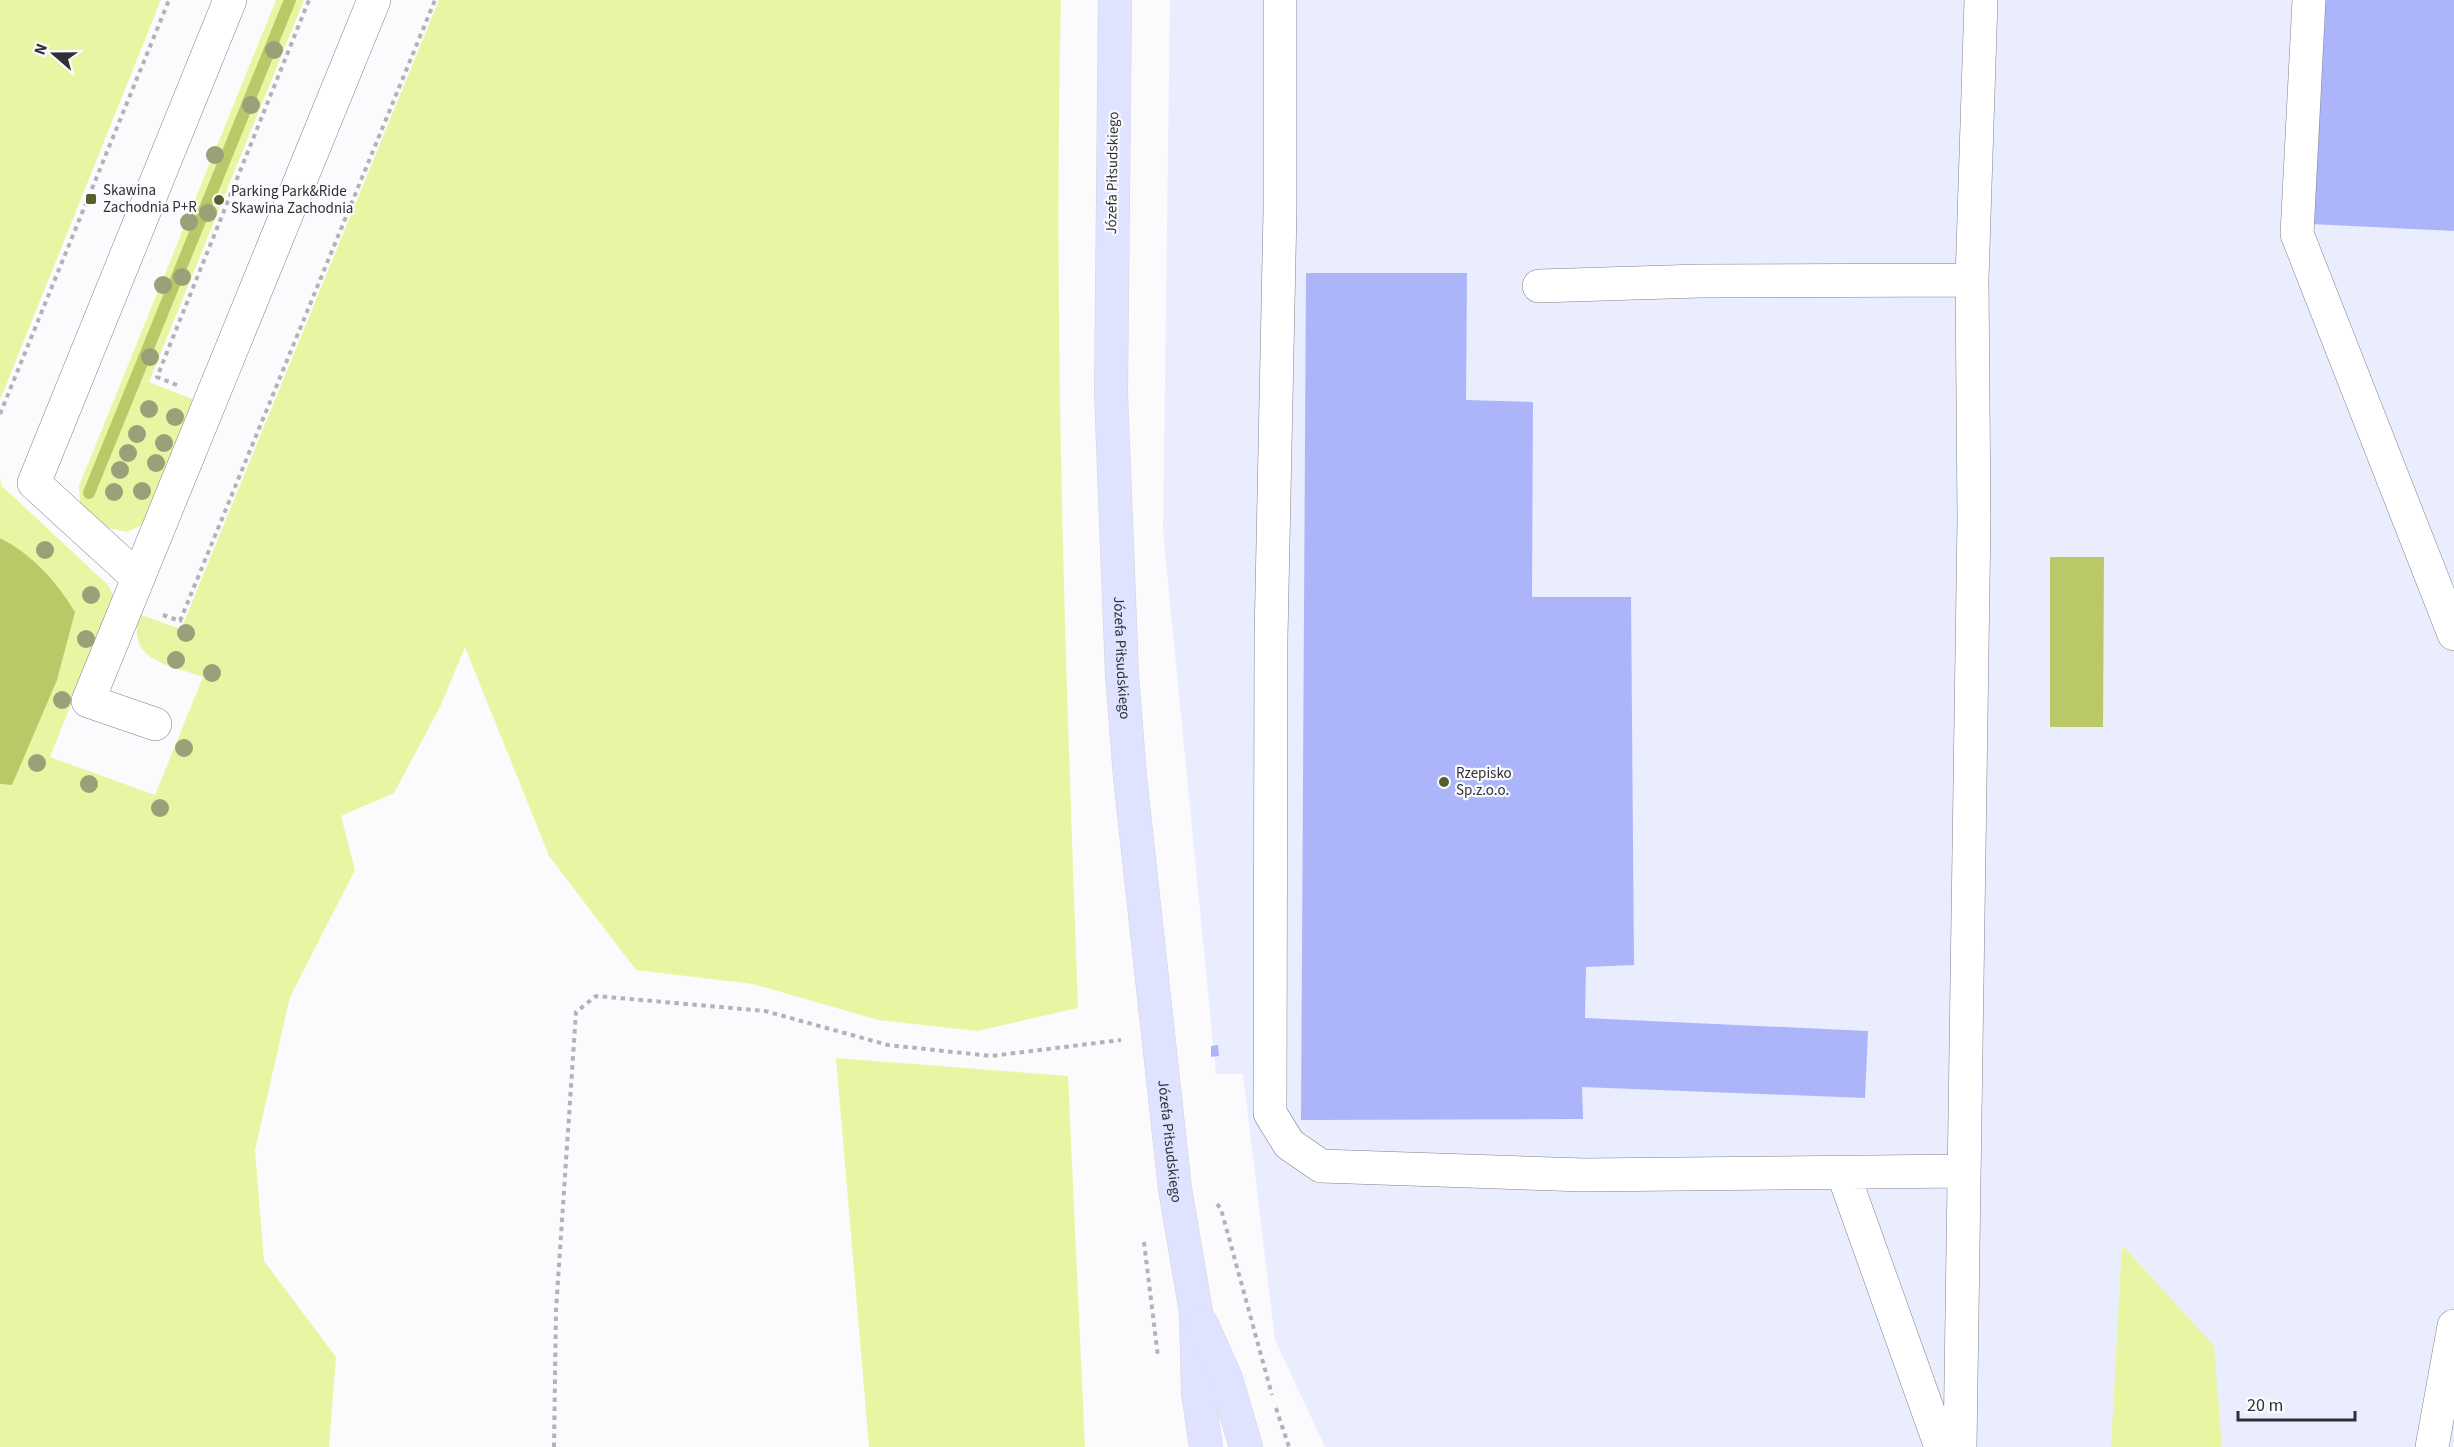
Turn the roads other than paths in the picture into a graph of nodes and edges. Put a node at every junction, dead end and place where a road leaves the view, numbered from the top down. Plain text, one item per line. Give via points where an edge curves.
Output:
1 (230, 0) edge
2 (374, 0) edge
3 (1115, 0) edge
4 (1280, 0) edge
5 (1981, 0) edge
6 (2309, 0) edge
7 (1972, 280) junction
8 (1539, 286) dead end
9 (138, 578) junction
10 (2454, 634) edge
11 (155, 724) dead end
12 (1964, 1171) junction
13 (1843, 1173) junction
14 (1196, 1312) junction
15 (2454, 1326) edge
16 (1206, 1447) edge
17 (1246, 1447) edge
18 (1941, 1447) edge
19 (1960, 1447) edge
20 (2432, 1447) edge

1 - 9 lane via 34,483
2 - 9 lane
3 - 14 main road, Józefa Piłsudskiego via 1110,331 1115,542 1130,777 1175,1189
4 - 13 lane via 1280,222 1271,638 1270,1113 1289,1144 1321,1166 1584,1175
5 - 7 lane
6 - 10 lane via 2297,234
7 - 8 lane
7 - 12 lane via 1974,519
9 - 11 lane via 88,701
12 - 13 lane
12 - 19 lane
13 - 18 lane
14 - 16 main road, Józefa Piłsudskiego via 1198,1392
14 - 17 main road, Józefa Piłsudskiego via 1226,1379
15 - 20 lane

